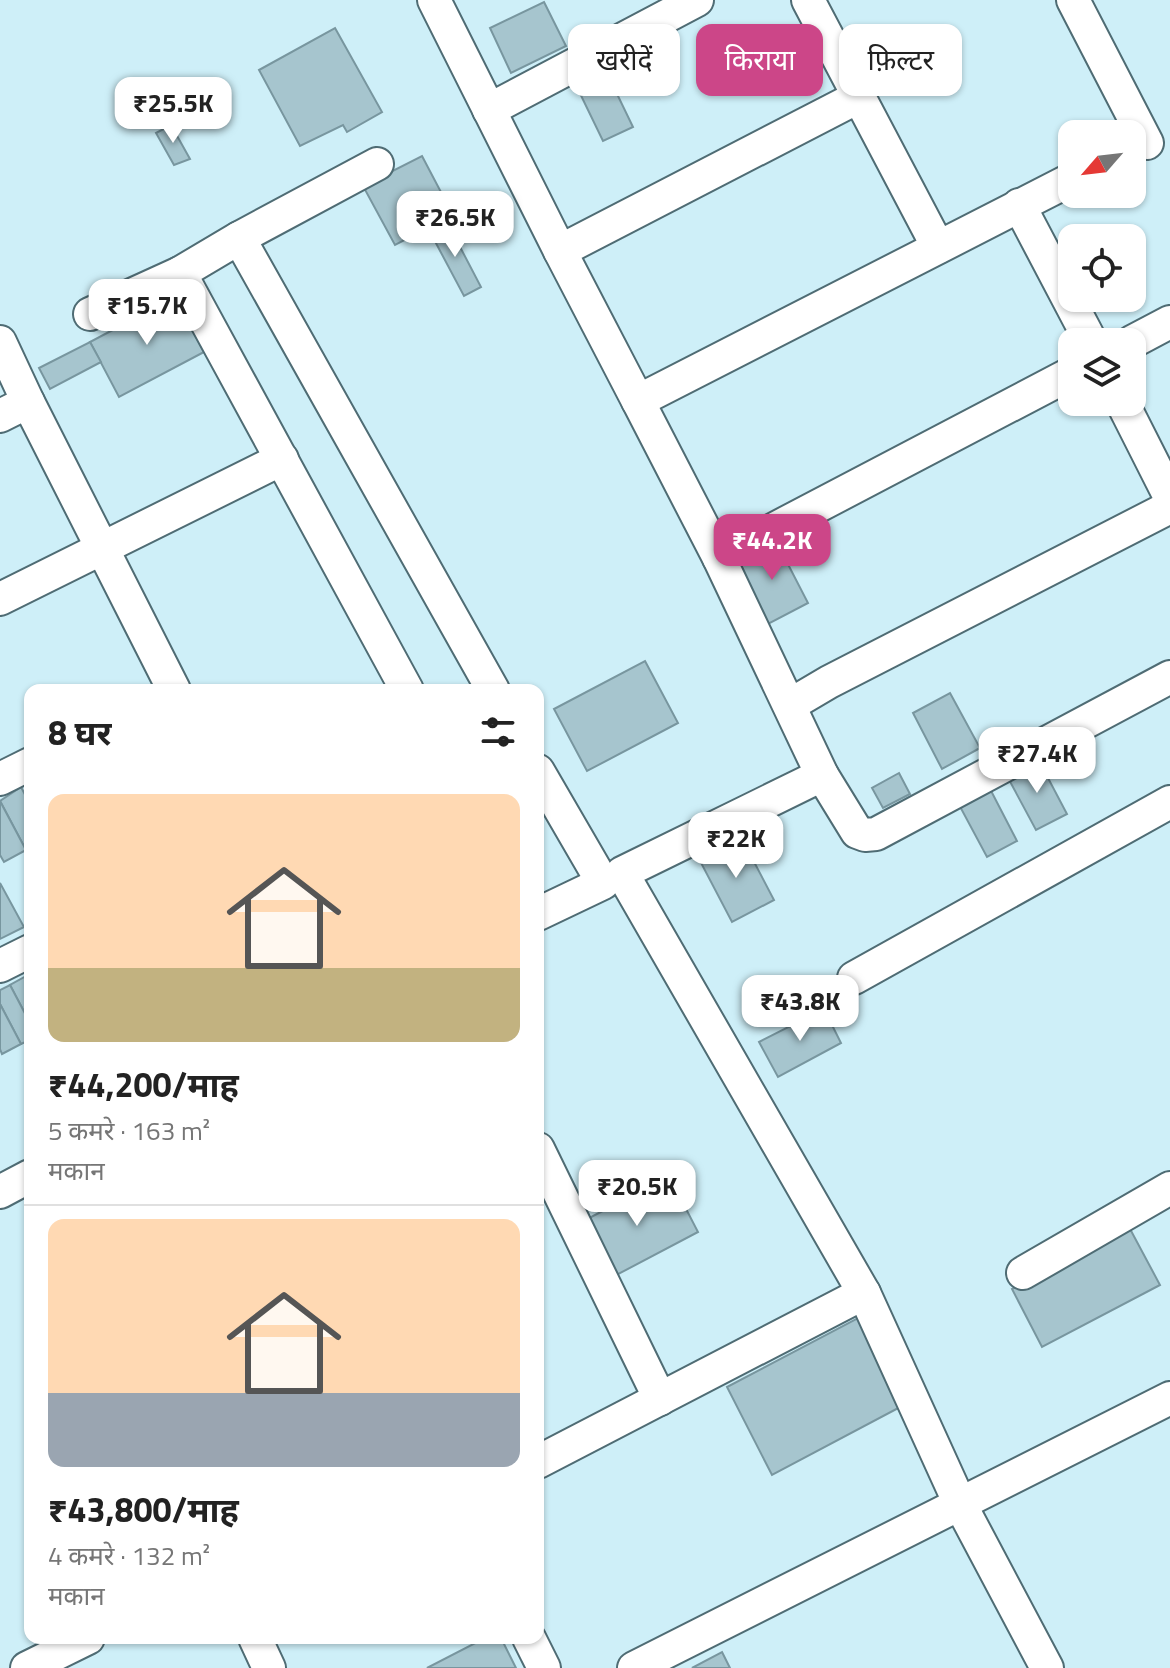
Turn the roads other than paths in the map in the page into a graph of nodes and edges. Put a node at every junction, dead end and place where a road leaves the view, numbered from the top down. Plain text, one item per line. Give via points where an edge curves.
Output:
1 (434, 0) edge
2 (697, 0) edge
3 (808, 0) edge
4 (1073, 0) edge
5 (839, 57) edge
6 (860, 96) joint
7 (489, 110) junction
8 (1150, 142) edge
9 (377, 164) dead end
10 (1058, 186) edge
11 (1019, 205) junction
12 (239, 238) junction
13 (938, 247) junction
14 (560, 251) junction
15 (180, 273) junction
16 (90, 314) dead end
17 (1170, 322) edge
18 (1084, 328) edge
19 (1146, 335) edge
20 (0, 342) edge
21 (1058, 380) edge
22 (638, 401) junction
23 (14, 409) edge
24 (1129, 416) edge
25 (282, 459) junction
26 (1170, 497) edge
27 (1170, 507) edge
28 (101, 548) junction
29 (719, 558) junction
30 (0, 599) edge
31 (1170, 677) edge
32 (171, 684) edge
33 (404, 684) edge
34 (490, 684) edge
35 (790, 705) junction
36 (24, 767) edge
37 (822, 775) junction
38 (0, 779) edge
39 (544, 785) edge
40 (1170, 802) edge
41 (613, 878) junction
42 (544, 911) edge
43 (24, 954) edge
44 (0, 966) edge
45 (854, 978) dead end
46 (544, 1161) edge
47 (24, 1179) edge
48 (1170, 1188) edge
49 (0, 1192) edge
50 (1023, 1273) dead end
51 (864, 1293) junction
52 (1170, 1398) edge
53 (660, 1399) junction
54 (544, 1459) edge
55 (960, 1504) junction
56 (76, 1644) edge
57 (258, 1644) edge
58 (532, 1644) edge
59 (27, 1668) edge
60 (269, 1668) edge
61 (544, 1668) edge
62 (634, 1668) edge
63 (1047, 1668) edge

1 - 7 street
2 - 7 street
3 - 5 street
4 - 8 street
6 - 13 street
6 - 14 street
7 - 14 street
9 - 12 street
10 - 11 street
11 - 13 street
11 - 18 street
12 - 15 street
12 - 34 street
13 - 22 street
14 - 22 street
15 - 16 street
15 - 25 street
17 - 19 street
20 - 23 street
21 - 29 street
22 - 29 street
23 - 28 street
24 - 26 street
25 - 28 street
25 - 33 street
27 - 35 street
28 - 30 street
28 - 32 street
29 - 35 street
31 - 37 street via 876,834 857,832
35 - 37 street
36 - 38 street
37 - 41 street
39 - 41 street
40 - 45 street
41 - 42 street
41 - 51 street
43 - 44 street
46 - 53 street
47 - 49 street
48 - 50 street
51 - 53 street
51 - 55 street
52 - 55 street
53 - 54 street
55 - 62 street
55 - 63 street
56 - 59 street
57 - 60 street
58 - 61 street

